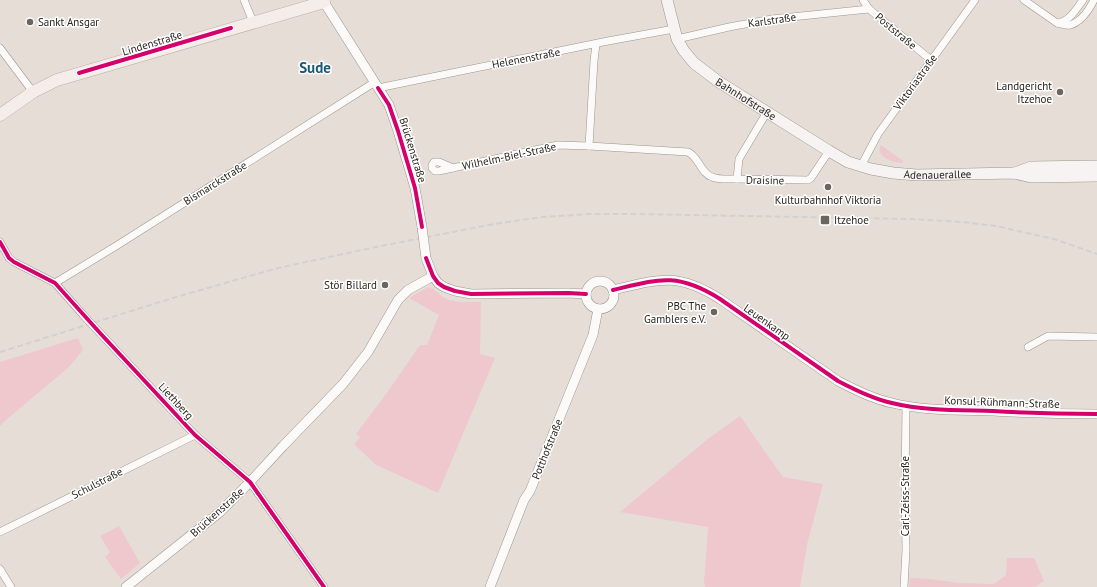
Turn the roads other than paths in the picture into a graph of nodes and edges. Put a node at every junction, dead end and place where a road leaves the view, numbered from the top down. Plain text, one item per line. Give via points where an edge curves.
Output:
1 (244, 0) edge
2 (667, 0) edge
3 (863, 0) edge
4 (975, 0) edge
5 (1024, 0) edge
6 (1082, 0) edge
7 (1094, 0) edge
8 (325, 1) edge
9 (869, 8) junction
10 (253, 22) junction
11 (1057, 23) junction
12 (676, 34) junction
13 (596, 44) junction
14 (0, 48) edge
15 (931, 60) junction
16 (377, 85) junction
17 (33, 92) junction
18 (767, 112) junction
19 (0, 115) edge
20 (588, 146) junction
21 (828, 151) junction
22 (861, 166) junction
23 (1097, 166) edge
24 (453, 168) dead end
25 (1014, 173) junction
26 (1097, 176) edge
27 (737, 179) junction
28 (0, 242) edge
29 (433, 276) junction
30 (54, 283) junction
31 (613, 290) junction
32 (586, 294) junction
33 (598, 309) junction
34 (1097, 337) edge
35 (1028, 347) dead end
36 (906, 406) junction
37 (1097, 414) edge
38 (195, 434) junction
39 (250, 482) junction
40 (0, 532) edge
41 (0, 569) edge
42 (11, 587) edge
43 (126, 587) edge
44 (324, 587) edge
45 (490, 587) edge
46 (904, 587) edge

1 - 10 street
2 - 12 main road, Bahnhofstraße
3 - 9 street, Poststraße
4 - 15 street, Viktoriastraße
5 - 11 street
6 - 11 street via 1069,18
7 - 11 street via 1087,12 1069,26
8 - 10 main road, Lindenstraße
8 - 16 street, Brückenstraße
9 - 12 street, Karlstraße via 772,19
9 - 15 street, Poststraße
10 - 17 main road, Lindenstraße via 57,80
12 - 13 street, Helenenstraße
12 - 18 main road, Bahnhofstraße via 687,55 704,71
13 - 16 street, Helenenstraße
13 - 20 street
14 - 17 street
15 - 22 street, Viktoriastraße via 878,134
16 - 29 street, Brückenstraße, bridge via 389,105 415,188 426,258
16 - 30 street, Bismarckstraße
17 - 19 main road, Lindenstraße
18 - 21 main road, Bahnhofstraße
18 - 27 street, Draisine via 739,159
20 - 24 street, Wilhelm-Biel-Straße via 558,145
20 - 27 street, Wilhelm-Biel-Straße via 688,152 710,177
21 - 22 main road, Bahnhofstraße
21 - 27 street, Draisine via 808,180
22 - 25 main road, Adenauerallee via 917,175
23 - 25 main road, Adenauerallee via 1031,167
25 - 26 main road, Adenauerallee via 1032,177
28 - 30 street, Liethberg via 14,262
29 - 32 street via 444,287 462,293
29 - 39 street, Brückenstraße via 408,290 398,300 368,352 343,384
30 - 38 street, Liethberg, bridge
31 - 32 street via 604,282 596,282 589,287
31 - 33 street via 611,304
31 - 36 street, Leuenkamp via 664,280 694,285 720,299 844,384 878,399
32 - 33 street via 589,304
33 - 45 street, Potthofstraße via 593,335
34 - 35 street via 1048,336
36 - 37 street, Konsul-Rühmann-Straße
36 - 46 street, Carl-Zeiss-Straße
38 - 39 street, Liethberg
38 - 40 street, Schulstraße
39 - 43 street, Brückenstraße via 220,512
39 - 44 street, Liethberg
41 - 42 street

